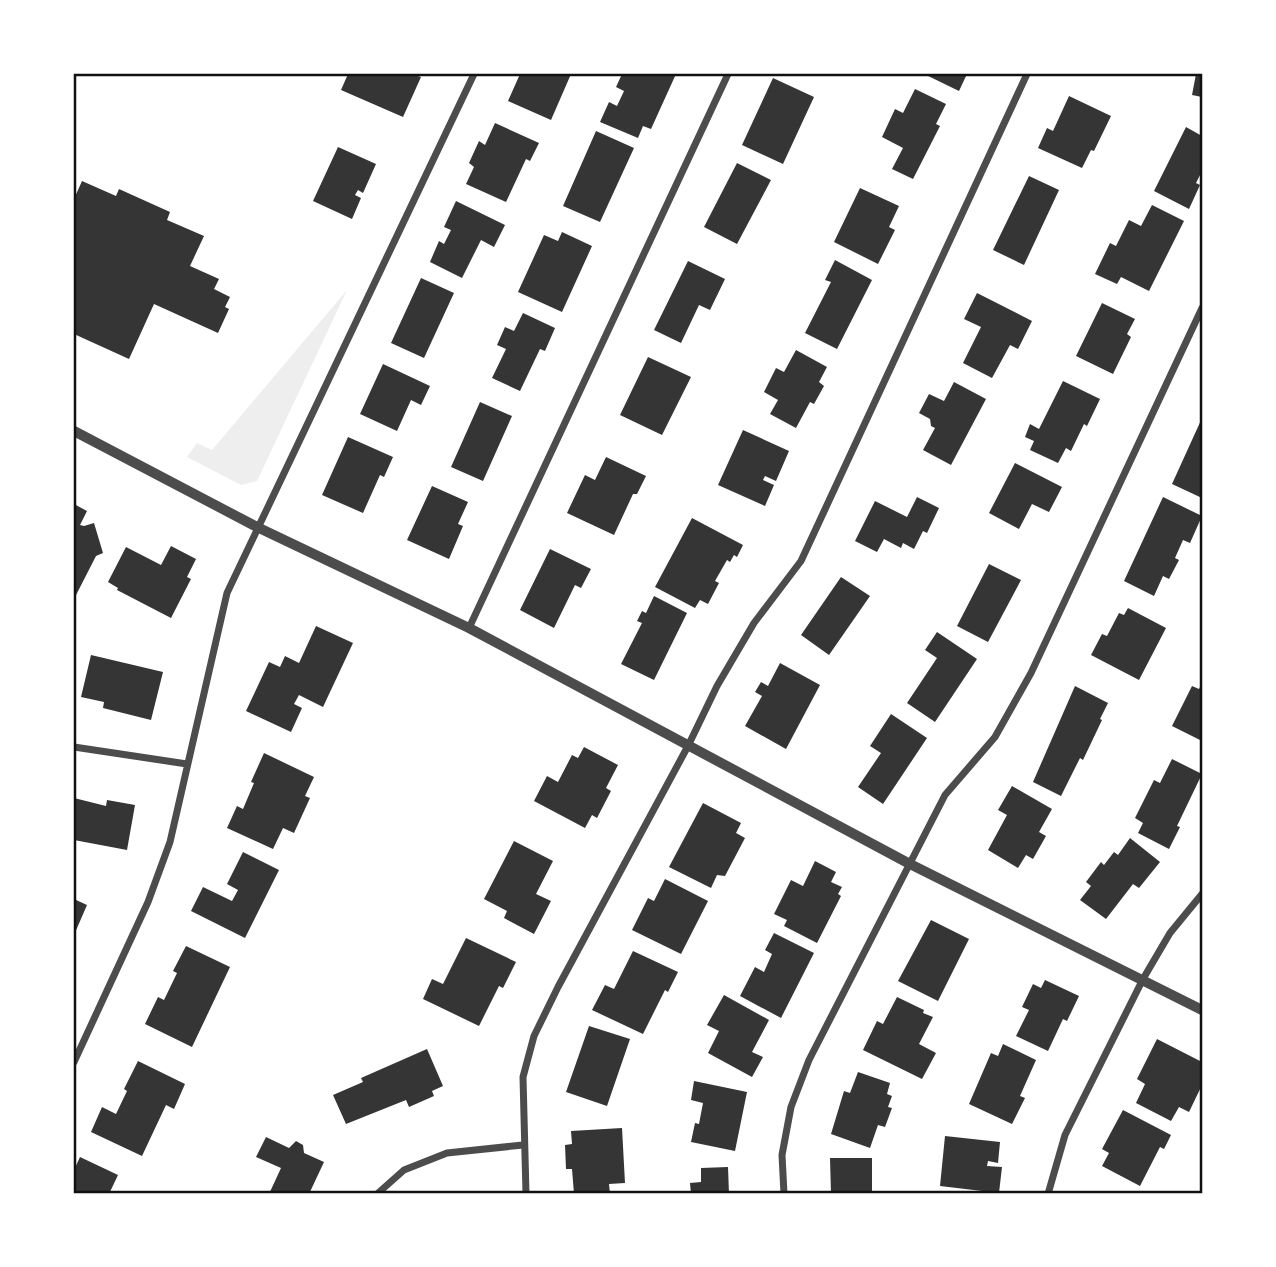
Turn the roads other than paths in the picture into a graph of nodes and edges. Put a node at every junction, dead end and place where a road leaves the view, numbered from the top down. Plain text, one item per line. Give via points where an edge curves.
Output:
1 (474, 74) edge
2 (728, 74) edge
3 (1027, 74) edge
4 (1202, 308) edge
5 (74, 431) edge
6 (257, 527) junction
7 (469, 628) junction
8 (688, 746) junction
9 (74, 747) edge
10 (187, 764) junction
11 (908, 863) junction
12 (1202, 894) edge
13 (1143, 979) junction
14 (1202, 1010) edge
15 (74, 1062) edge
16 (523, 1144) junction
17 (377, 1194) edge
18 (526, 1194) edge
19 (784, 1194) edge
20 (1048, 1194) edge

1 - 6 street
2 - 7 street
3 - 8 street via 801,561 754,624
4 - 11 street via 1031,673 995,737 945,795
5 - 6 street
6 - 7 street
6 - 10 street via 227,593
7 - 8 street
8 - 11 street
8 - 16 street via 534,1036 523,1077
9 - 10 street
10 - 15 street via 170,842 152,890
11 - 13 street
11 - 19 street via 809,1060 791,1107 782,1155
12 - 13 street via 1170,933
13 - 14 street
13 - 20 street via 1065,1135
16 - 17 street via 447,1153 404,1171
16 - 18 street

